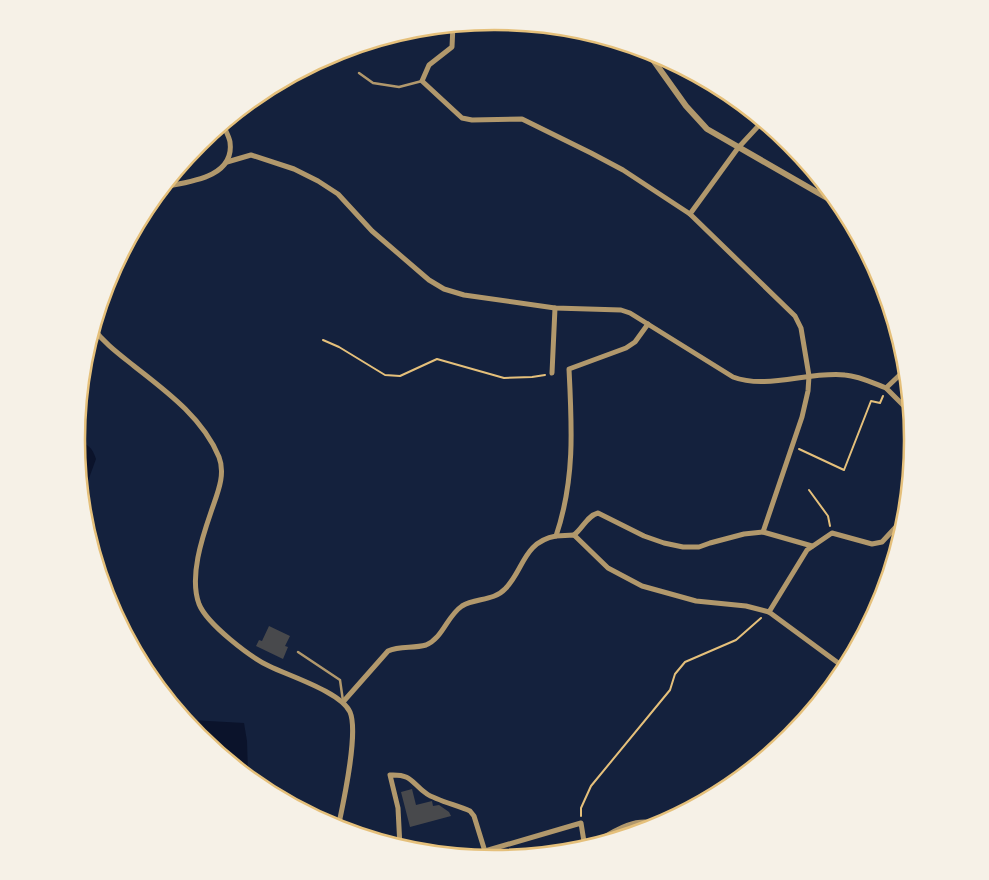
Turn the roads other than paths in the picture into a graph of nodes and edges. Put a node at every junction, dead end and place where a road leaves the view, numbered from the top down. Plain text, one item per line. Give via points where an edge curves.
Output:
1 (453, 33) edge
2 (655, 63) edge
3 (359, 72) dead end
4 (422, 81) junction
5 (758, 126) edge
6 (226, 131) edge
7 (738, 148) junction
8 (227, 162) junction
9 (173, 185) edge
10 (825, 197) edge
11 (690, 214) junction
12 (555, 308) junction
13 (648, 324) junction
14 (98, 334) edge
15 (552, 374) road end
16 (899, 375) edge
17 (809, 376) junction
18 (886, 388) junction
19 (903, 405) edge
20 (895, 528) edge
21 (763, 532) junction
22 (574, 535) junction
23 (556, 536) junction
24 (812, 546) junction
25 (769, 612) junction
26 (298, 652) dead end
27 (838, 663) edge
28 (343, 702) junction
29 (340, 820) edge
30 (645, 821) edge
31 (616, 831) edge
32 (400, 839) edge
33 (584, 840) edge
34 (484, 850) edge
35 (492, 850) edge

1 - 4 street via 452,47 429,65
2 - 7 street via 696,119
3 - 4 lane via 373,83 399,87
4 - 11 street via 462,118 522,119 623,170
5 - 7 street
6 - 8 street via 230,140
7 - 10 street
7 - 11 street
8 - 9 street via 217,172
8 - 12 street via 251,156 318,181 338,194 372,231 429,280 444,288 464,295
11 - 17 street via 795,316
12 - 13 street via 621,310
12 - 15 street
13 - 17 street via 742,380 759,382
13 - 23 street via 635,342 626,348 569,369 571,471
14 - 28 street via 184,407 220,458 218,492 195,570 199,604 207,617 268,666
16 - 18 street
17 - 18 street via 843,374
17 - 21 street via 802,416
18 - 19 street
20 - 24 street via 882,542 872,544 832,533
21 - 22 street via 699,547 683,547 644,536 598,513
21 - 24 street
22 - 23 street
22 - 25 street via 608,568 642,586 696,601 746,606
23 - 28 street via 544,538 530,550 505,589 463,605 430,642 388,651
24 - 25 street
25 - 27 street
26 - 28 lane via 340,680
28 - 29 street via 350,712 353,727
30 - 31 street via 633,822
32 - 34 street via 398,808 390,775 402,775 427,795 470,811
33 - 35 street via 581,823

